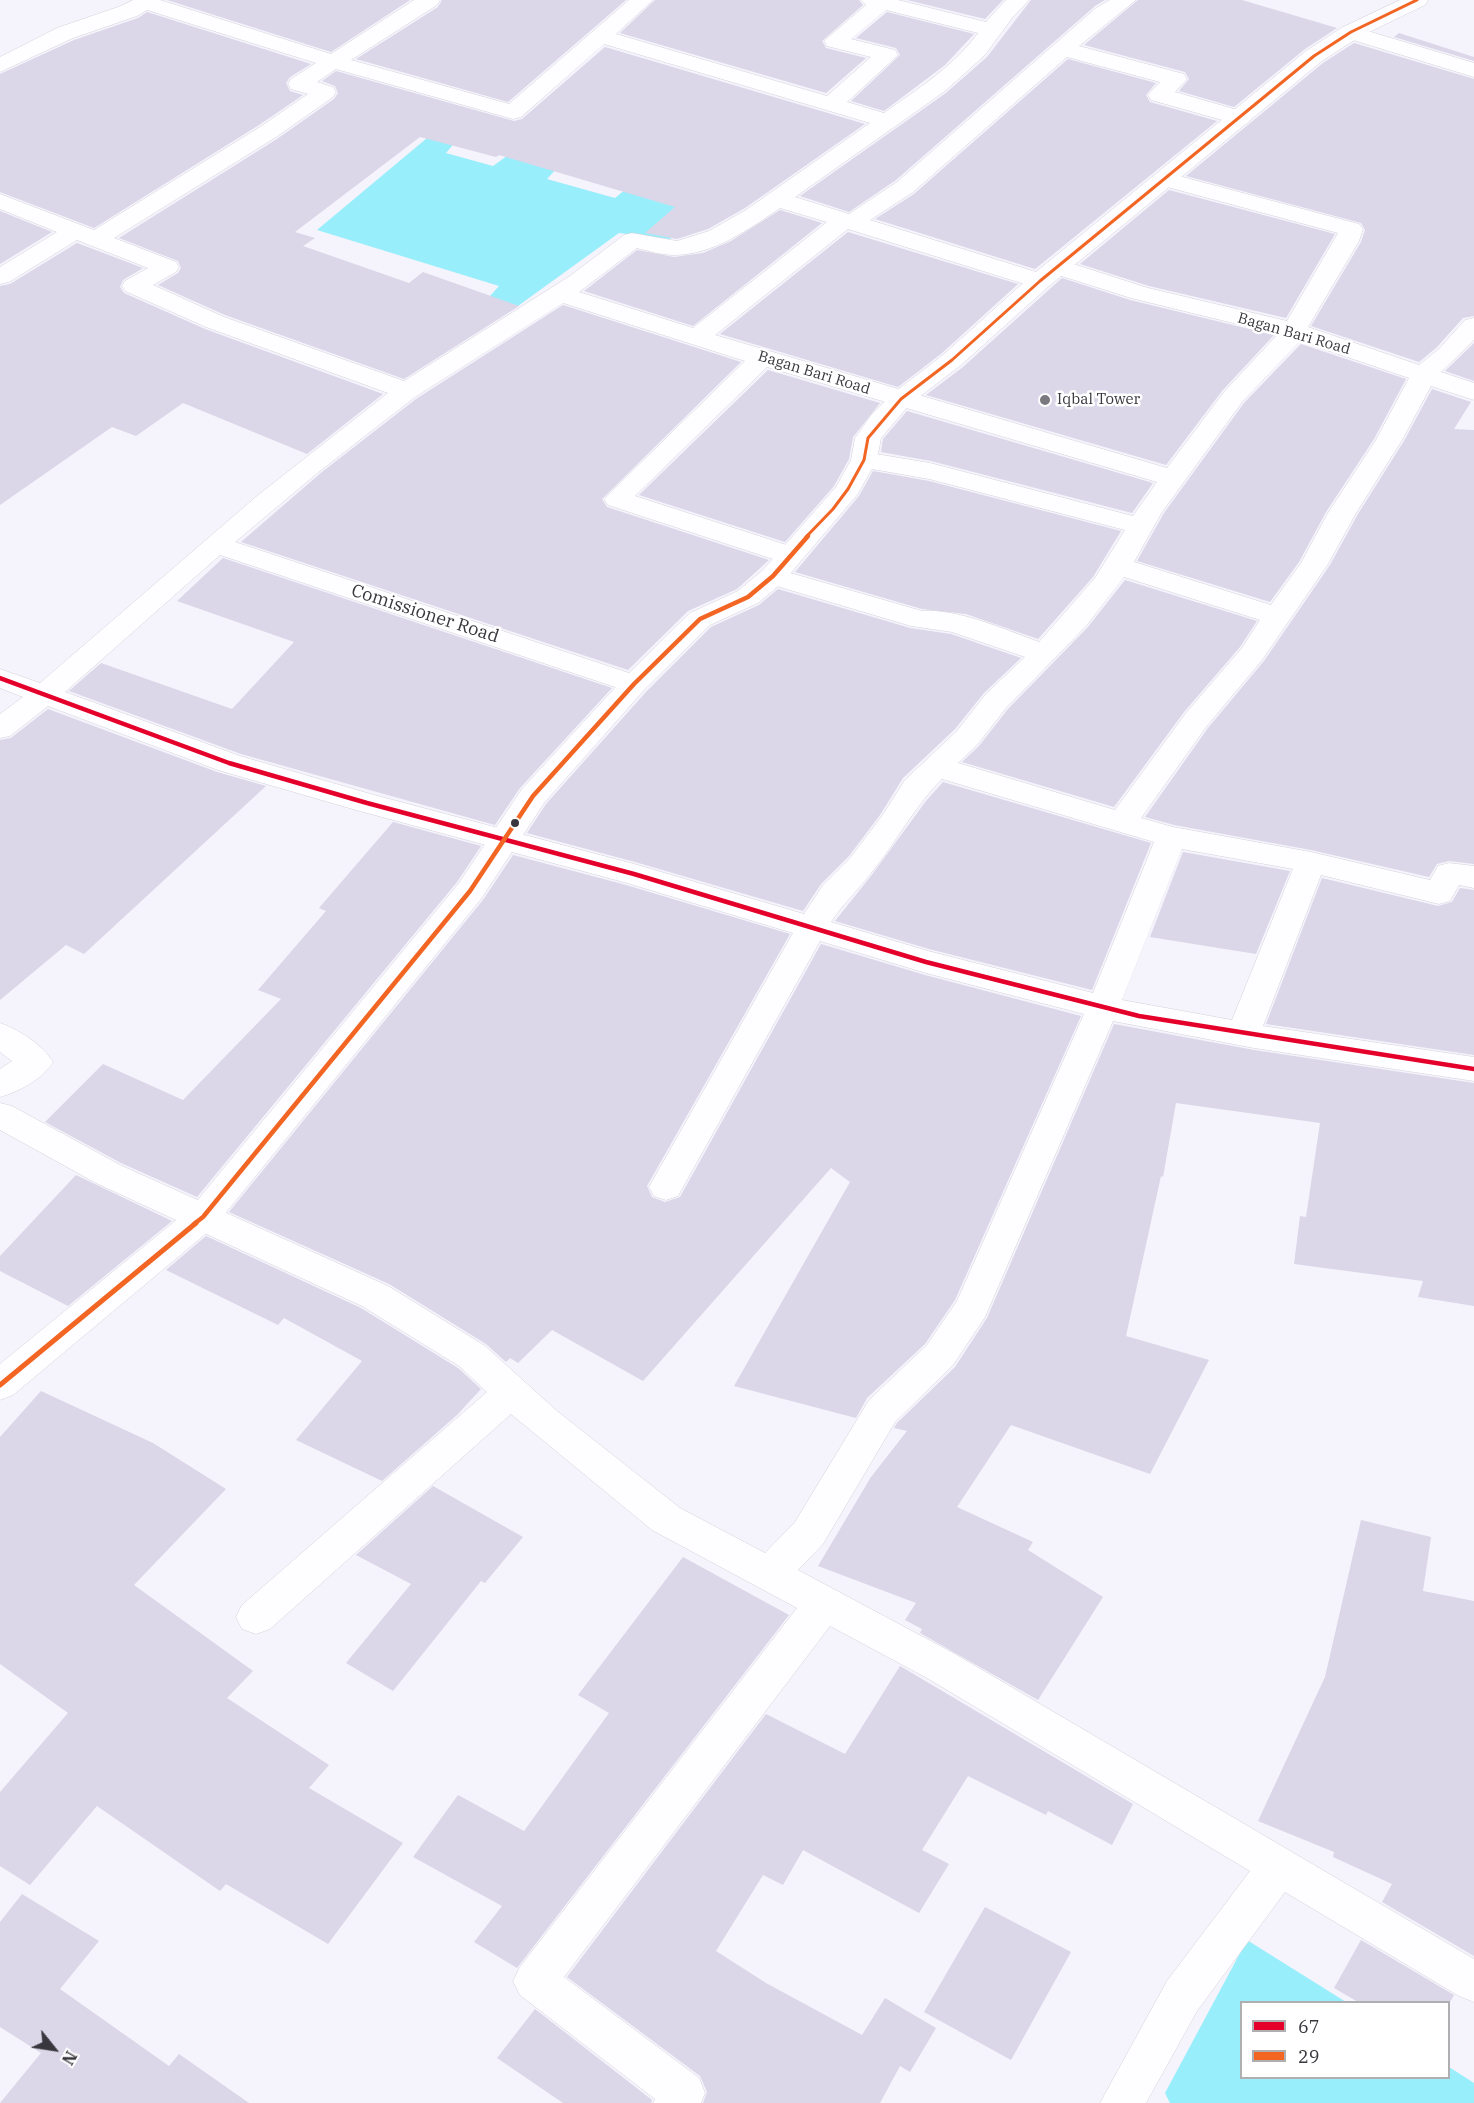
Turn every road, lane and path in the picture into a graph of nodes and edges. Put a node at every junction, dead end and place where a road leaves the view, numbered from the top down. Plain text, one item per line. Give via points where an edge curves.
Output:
1 (429, 0) edge
2 (642, 0) edge
3 (1018, 0) edge
4 (1125, 0) edge
5 (1415, 0) edge
6 (146, 1) edge
7 (877, 1) edge
8 (992, 30) junction
9 (1351, 32) junction
10 (600, 36) junction
11 (1063, 50) junction
12 (335, 62) junction
13 (0, 64) edge
14 (1474, 70) edge
15 (831, 104) junction
16 (1240, 118) junction
17 (888, 121) junction
18 (1164, 180) junction
19 (777, 200) junction
20 (0, 201) edge
21 (848, 221) junction
22 (86, 235) junction
23 (1049, 274) junction
24 (0, 277) edge
25 (561, 294) junction
26 (1474, 325) edge
27 (1294, 331) junction
28 (696, 338) junction
29 (762, 358) junction
30 (1424, 374) junction
31 (407, 391) junction
32 (1474, 392) edge
33 (901, 399) junction
34 (864, 460) junction
35 (1173, 478) junction
36 (1141, 526) junction
37 (216, 544) junction
38 (781, 566) junction
39 (1117, 566) junction
40 (1277, 616) junction
41 (1043, 654) junction
42 (0, 678) edge
43 (634, 684) junction
44 (44, 696) junction
45 (0, 729) edge
46 (937, 766) junction
47 (1121, 823) junction
48 (1172, 837) junction
49 (504, 839) junction
50 (1311, 862) junction
51 (1474, 877) edge
52 (814, 927) junction
53 (1103, 1007) junction
54 (1243, 1034) junction
55 (0, 1035) edge
56 (1474, 1068) edge
57 (0, 1085) edge
58 (0, 1115) edge
59 (666, 1187) dead end
60 (203, 1218) junction
61 (0, 1385) edge
62 (511, 1392) junction
63 (770, 1573) junction
64 (824, 1603) junction
65 (256, 1617) dead end
66 (1279, 1866) junction
67 (1474, 1982) edge
68 (675, 2103) edge
69 (1122, 2103) edge

1 - 12 street
2 - 10 street
3 - 8 street
4 - 11 street via 1104,13
5 - 9 street
6 - 12 street
6 - 13 street
7 - 8 street
7 - 15 street via 835,41 887,55
8 - 17 street via 953,72
9 - 14 street
9 - 16 street via 1314,56
10 - 12 street via 513,112
10 - 15 street
11 - 16 street via 1176,78 1160,95
11 - 21 street via 905,187
12 - 22 street via 299,84 325,92 229,157
15 - 17 street
16 - 18 street
17 - 19 street
18 - 23 street
18 - 27 street via 1351,229
19 - 21 street, Bagan Bari Road
19 - 25 street via 711,238 677,248 632,240
20 - 22 street
21 - 23 street, Bagan Bari Road
21 - 28 street
22 - 24 street
22 - 31 street via 167,267 134,286 215,322
23 - 27 street, Bagan Bari Road
23 - 33 street via 952,360
25 - 28 street, Bagan Bari Road
25 - 31 street
26 - 30 street
27 - 30 street, Bagan Bari Road
27 - 35 street via 1233,397
28 - 29 street, Bagan Bari Road
29 - 33 street, Bagan Bari Road
29 - 38 street via 617,499
30 - 32 street, Bagan Bari Road
30 - 40 street via 1314,564
31 - 37 street via 292,478
33 - 34 street via 868,438
33 - 35 street, Bagan Bari Road
34 - 36 street via 930,471
34 - 38 street via 833,509
35 - 36 street
36 - 39 street
37 - 43 street, Comissioner Road
37 - 44 street
38 - 41 street via 921,620 929,617
38 - 43 street via 742,601 700,619
39 - 40 street
39 - 41 street via 1076,620
40 - 47 street
41 - 46 street
42 - 44 street
43 - 49 street via 533,796
44 - 45 street
44 - 49 street via 229,763
46 - 47 street
46 - 52 street via 916,787 862,864 834,893
47 - 48 street
48 - 50 street
48 - 53 street
49 - 52 street
49 - 60 street via 470,891
50 - 51 street via 1439,893 1449,873
50 - 54 street
52 - 53 street via 926,962
52 - 59 street
53 - 54 street
53 - 63 street via 972,1307 940,1355 882,1411 809,1533
54 - 56 street
55 - 57 street via 36,1062
58 - 60 street via 108,1174
60 - 61 street
60 - 62 street via 375,1296 472,1356
62 - 63 street via 666,1519
62 - 65 street
63 - 64 street
64 - 66 street via 941,1666
64 - 68 street via 535,1982 683,2093
66 - 67 street
66 - 69 street via 1182,1996

